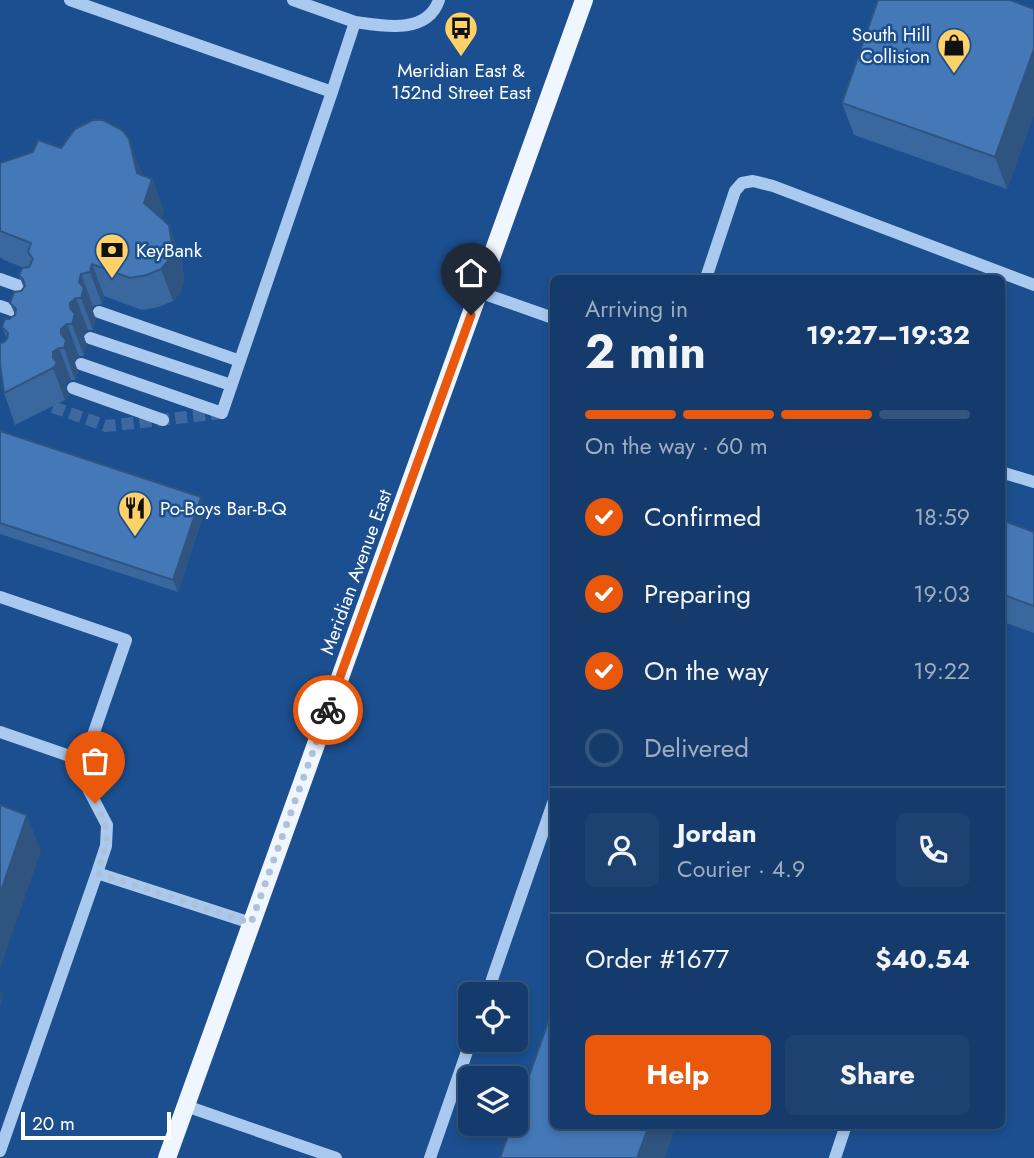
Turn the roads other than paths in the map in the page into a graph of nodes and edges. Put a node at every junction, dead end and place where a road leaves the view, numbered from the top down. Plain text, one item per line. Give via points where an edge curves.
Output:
1 (69, 0) edge
2 (293, 0) edge
3 (439, 0) edge
4 (584, 0) edge
5 (355, 22) junction
6 (332, 92) junction
7 (707, 275) edge
8 (0, 279) edge
9 (1034, 285) edge
10 (36, 292) edge
11 (479, 292) junction
12 (0, 306) edge
13 (99, 312) dead end
14 (28, 316) edge
15 (550, 317) edge
16 (90, 338) dead end
17 (240, 361) junction
18 (81, 364) dead end
19 (232, 385) junction
20 (73, 388) dead end
21 (163, 420) dead end
22 (1005, 473) edge
23 (1034, 482) edge
24 (0, 597) edge
25 (0, 732) edge
26 (84, 761) junction
27 (550, 812) edge
28 (97, 873) junction
29 (251, 923) junction
30 (491, 982) edge
31 (467, 1052) edge
32 (186, 1106) junction
33 (845, 1129) edge
34 (0, 1150) edge
35 (167, 1158) edge
36 (336, 1158) edge
37 (430, 1158) edge
38 (835, 1158) edge

1 - 6 lane
2 - 5 lane
3 - 5 lane via 419,22 390,27
4 - 11 main road, Meridian Avenue East
5 - 6 lane
6 - 17 lane
7 - 9 lane via 735,191 742,183 753,181
8 - 10 lane
11 - 15 lane
11 - 29 main road, Meridian Avenue East
12 - 14 lane
13 - 17 lane
16 - 19 lane
17 - 19 lane
18 - 19 lane via 222,413
20 - 21 lane
22 - 23 lane
24 - 26 lane via 126,640
25 - 26 lane
26 - 28 lane via 84,781 107,825
27 - 30 lane
28 - 29 lane
28 - 34 lane
29 - 32 main road, Meridian Avenue East
31 - 37 lane
32 - 35 main road, Meridian Avenue East
32 - 36 lane
33 - 38 lane

